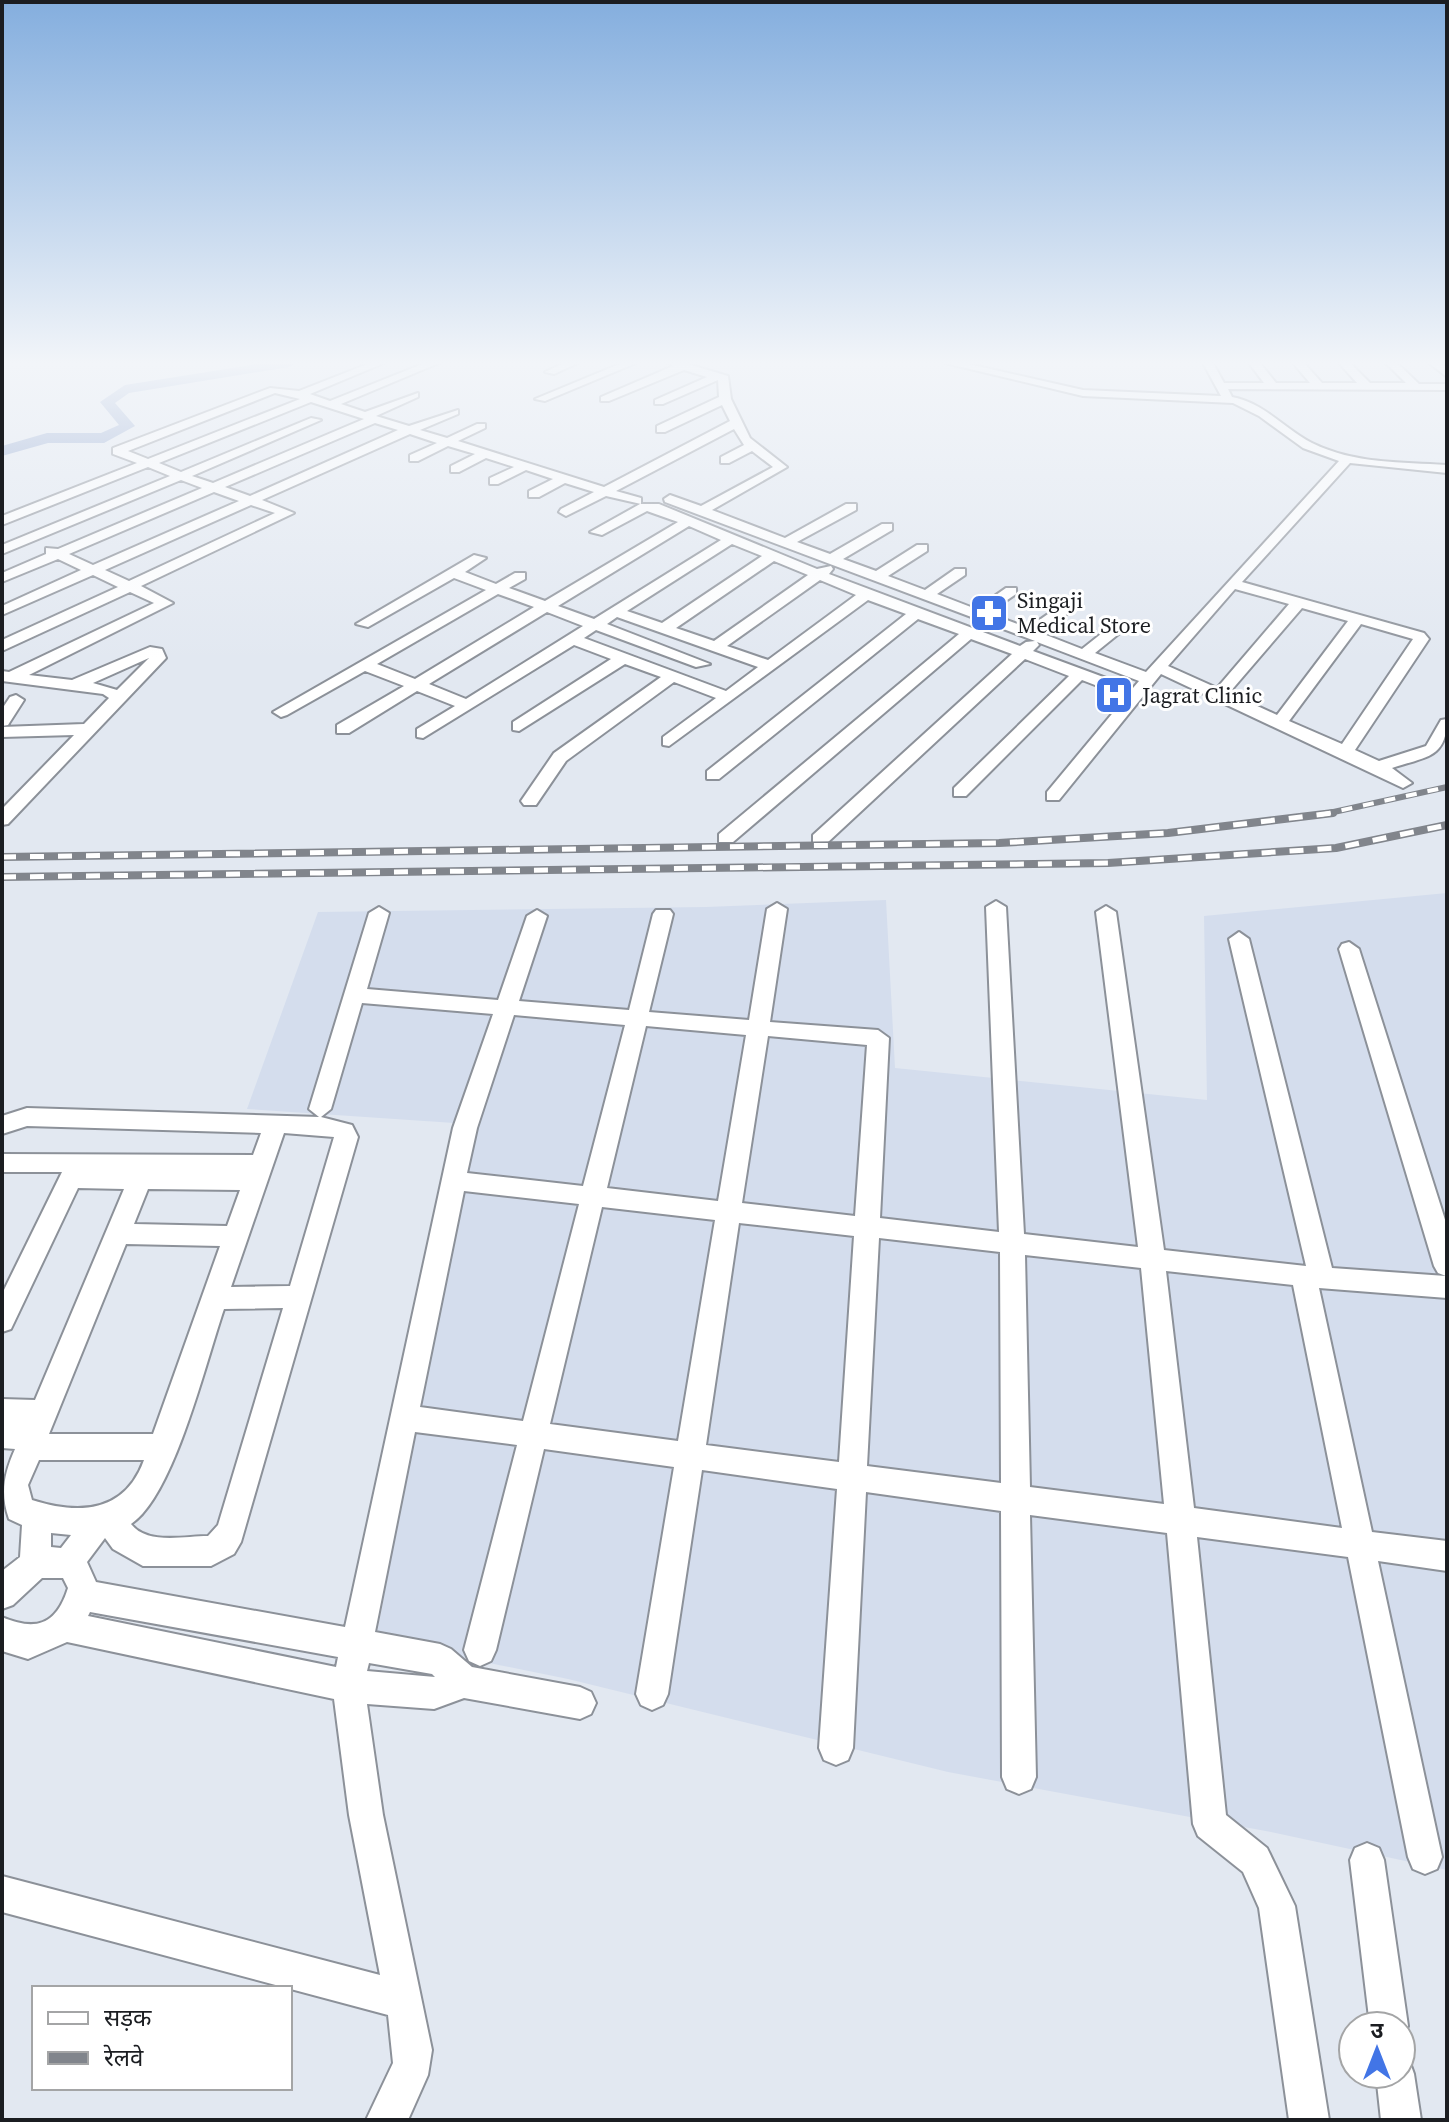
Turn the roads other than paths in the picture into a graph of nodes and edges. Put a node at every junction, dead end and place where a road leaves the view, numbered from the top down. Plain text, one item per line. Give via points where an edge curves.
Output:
1 (142, 462) edge
2 (152, 462) edge
3 (214, 462) edge
4 (275, 462) edge
5 (336, 462) edge
6 (469, 462) edge
7 (512, 462) edge
8 (661, 462) edge
9 (774, 462) edge
10 (1347, 462) edge
11 (1379, 462) edge
12 (147, 464) junction
13 (525, 466) junction
14 (455, 469) dead end
15 (1447, 469) edge
16 (181, 476) junction
17 (564, 478) junction
18 (494, 481) dead end
19 (215, 488) junction
20 (605, 491) junction
21 (534, 494) dead end
22 (250, 500) junction
23 (644, 505) junction
24 (851, 507) dead end
25 (701, 511) junction
26 (566, 512) dead end
27 (2, 521) edge
28 (685, 523) junction
29 (887, 527) dead end
30 (2, 530) edge
31 (597, 532) dead end
32 (26, 540) junction
33 (728, 541) junction
34 (787, 542) junction
35 (922, 548) dead end
36 (2, 550) edge
37 (58, 554) junction
38 (772, 556) junction
39 (479, 558) dead end
40 (834, 561) junction
41 (93, 570) junction
42 (960, 572) dead end
43 (454, 573) junction
44 (818, 574) junction
45 (520, 576) dead end
46 (877, 577) junction
47 (2, 578) edge
48 (1237, 585) junction
49 (131, 587) junction
50 (497, 589) junction
51 (1011, 591) dead end
52 (866, 594) junction
53 (925, 596) junction
54 (1299, 602) junction
55 (546, 607) junction
56 (1066, 608) dead end
57 (2, 611) edge
58 (614, 611) junction
59 (916, 613) junction
60 (975, 616) junction
61 (1357, 619) junction
62 (363, 624) dead end
63 (594, 624) junction
64 (1121, 625) dead end
65 (665, 628) junction
66 (969, 633) junction
67 (1033, 636) junction
68 (573, 639) junction
69 (2, 646) edge
70 (719, 648) junction
71 (1021, 654) junction
72 (1084, 655) junction
73 (623, 658) junction
74 (702, 664) junction
75 (365, 665) junction
76 (767, 665) junction
77 (1155, 673) junction
78 (1079, 675) junction
79 (7, 676) edge
80 (677, 678) junction
81 (418, 684) junction
82 (74, 685) junction
83 (1220, 694) junction
84 (1136, 695) junction
85 (725, 696) junction
86 (118, 698) junction
87 (16, 700) dead end
88 (468, 705) junction
89 (281, 712) dead end
90 (2, 721) edge
91 (1279, 723) junction
92 (1447, 724) edge
93 (519, 726) dead end
94 (91, 729) junction
95 (343, 729) dead end
96 (2, 732) edge
97 (423, 733) dead end
98 (669, 741) dead end
99 (1344, 753) junction
100 (1378, 767) junction
101 (713, 775) dead end
102 (1403, 783) dead end
103 (960, 792) dead end
104 (1053, 796) dead end
105 (530, 801) dead end
106 (2, 820) edge
107 (726, 838) dead end
108 (820, 839) dead end
109 (996, 907) dead end
110 (777, 909) dead end
111 (1106, 912) dead end
112 (379, 913) dead end
113 (663, 914) dead end
114 (537, 916) dead end
115 (1239, 939) dead end
116 (1349, 949) dead end
117 (354, 995) junction
118 (506, 1007) junction
119 (639, 1018) junction
120 (758, 1028) junction
121 (320, 1109) dead end
122 (2, 1125) edge
123 (275, 1125) junction
124 (2, 1163) edge
125 (75, 1170) junction
126 (144, 1171) junction
127 (258, 1173) junction
128 (456, 1181) junction
129 (594, 1196) junction
130 (729, 1211) junction
131 (867, 1226) junction
132 (116, 1234) junction
133 (236, 1236) junction
134 (1012, 1245) junction
135 (1154, 1260) junction
136 (1447, 1266) edge
137 (1313, 1277) junction
138 (1447, 1287) edge
139 (299, 1297) junction
140 (214, 1298) junction
141 (2, 1321) edge
142 (2, 1412) edge
143 (406, 1418) junction
144 (34, 1433) junction
145 (2, 1435) edge
146 (535, 1435) junction
147 (162, 1447) junction
148 (690, 1454) junction
149 (853, 1475) junction
150 (8, 1483) edge
151 (1017, 1501) junction
152 (37, 1516) junction
153 (104, 1521) junction
154 (1180, 1522) junction
155 (1360, 1545) junction
156 (1447, 1556) edge
157 (67, 1564) junction
158 (12, 1581) edge
159 (82, 1595) junction
160 (63, 1626) junction
161 (2, 1633) edge
162 (357, 1643) junction
163 (480, 1650) dead end
164 (464, 1682) junction
165 (348, 1686) junction
166 (652, 1694) dead end
167 (580, 1703) dead end
168 (836, 1748) dead end
169 (1019, 1777) dead end
170 (1425, 1857) dead end
171 (1367, 1860) dead end
172 (2, 1894) edge
173 (403, 2000) junction
174 (1387, 2010) edge
175 (1397, 2090) edge
176 (386, 2120) edge
177 (1309, 2120) edge
178 (1401, 2120) edge

1 - 12 street
2 - 12 street
3 - 16 street
4 - 19 street
5 - 22 street
6 - 14 street
7 - 13 street
8 - 20 street
9 - 25 street via 781,467
10 - 48 street
11 - 15 street
12 - 16 street
12 - 27 street
13 - 17 street
13 - 18 street
16 - 19 street
16 - 32 street
17 - 20 street
17 - 21 street
19 - 22 street
19 - 37 street
20 - 23 street
20 - 26 street
22 - 41 street
22 - 49 street via 287,513
23 - 25 street via 639,496 654,493
23 - 28 street
23 - 31 street
24 - 34 street
25 - 34 street
28 - 33 street
28 - 55 street
29 - 40 street
30 - 32 street
32 - 36 street
32 - 37 street
33 - 38 street
33 - 58 street
34 - 40 street
35 - 46 street
37 - 41 street
37 - 47 street
38 - 44 street
38 - 65 street
39 - 43 street
40 - 44 street
40 - 46 street
41 - 49 street
41 - 57 street
42 - 53 street
43 - 50 street
43 - 62 street
44 - 52 street
44 - 70 street
45 - 50 street
46 - 53 street
48 - 54 street
48 - 77 street
49 - 69 street
49 - 79 street via 166,603
50 - 55 street
50 - 75 street
51 - 60 street
52 - 59 street
52 - 76 street
53 - 60 street
54 - 61 street
54 - 83 street
55 - 63 street
55 - 81 street
56 - 67 street
58 - 63 street
58 - 65 street
59 - 66 street
59 - 101 street
60 - 67 street
61 - 91 street
61 - 99 street via 1421,639
63 - 68 street
63 - 74 street
64 - 72 street
65 - 70 street
66 - 71 street
66 - 107 street
67 - 71 street
67 - 72 street
68 - 73 street
68 - 88 street
70 - 74 street
70 - 76 street
71 - 78 street
71 - 108 street
72 - 77 street
73 - 80 street
73 - 93 street
74 - 80 street
75 - 81 street
75 - 89 street
76 - 85 street
77 - 83 street
77 - 84 street
78 - 84 street
78 - 103 street
79 - 82 street
80 - 85 street
80 - 105 street via 560,757
81 - 88 street
81 - 95 street
82 - 86 street via 108,690
82 - 86 street via 157,652 158,658
83 - 91 street
84 - 104 street
85 - 98 street
86 - 94 street
87 - 90 street
88 - 97 street
91 - 99 street
92 - 100 street via 1432,749
94 - 96 street
94 - 106 street
99 - 100 street
100 - 102 street
109 - 134 street
110 - 120 street
111 - 135 street
112 - 117 street
113 - 119 street
114 - 118 street
115 - 137 street
116 - 136 street
117 - 118 street
117 - 121 street
118 - 119 street
118 - 128 street via 465,1128
119 - 120 street
119 - 129 street
120 - 130 street
120 - 131 street via 878,1038
122 - 123 street via 27,1117
123 - 127 street
123 - 139 street via 336,1128 346,1137
124 - 125 street
125 - 126 street
125 - 141 street
126 - 127 street
126 - 132 street
127 - 133 street
128 - 129 street
128 - 143 street
129 - 130 street
129 - 146 street
130 - 131 street
130 - 148 street
131 - 134 street
131 - 149 street
132 - 133 street
132 - 144 street
133 - 140 street
134 - 135 street
134 - 151 street
135 - 137 street
135 - 154 street
137 - 138 street
137 - 155 street
139 - 140 street
139 - 153 street via 231,1532 223,1544 194,1553 143,1551
140 - 147 street
142 - 144 street
143 - 146 street
143 - 162 street
144 - 145 street
144 - 147 street
144 - 150 street
146 - 148 street
146 - 163 street
147 - 153 street via 140,1498
148 - 149 street
148 - 166 street
149 - 151 street
149 - 168 street
150 - 152 street via 19,1509
151 - 154 street
151 - 169 street
152 - 153 street
152 - 158 street
153 - 157 street
154 - 155 street
154 - 177 street via 1210,1824 1255,1860 1277,1906
155 - 156 street
155 - 170 street
157 - 158 street via 48,1561
157 - 159 street via 80,1575
159 - 160 street
159 - 162 street
160 - 161 street via 35,1642
160 - 165 street
162 - 164 street via 440,1660
162 - 165 street
164 - 165 street via 434,1693
164 - 167 street
165 - 173 street via 366,1815
171 - 174 street
172 - 173 street
173 - 176 street via 415,2045 411,2073
175 - 178 street

